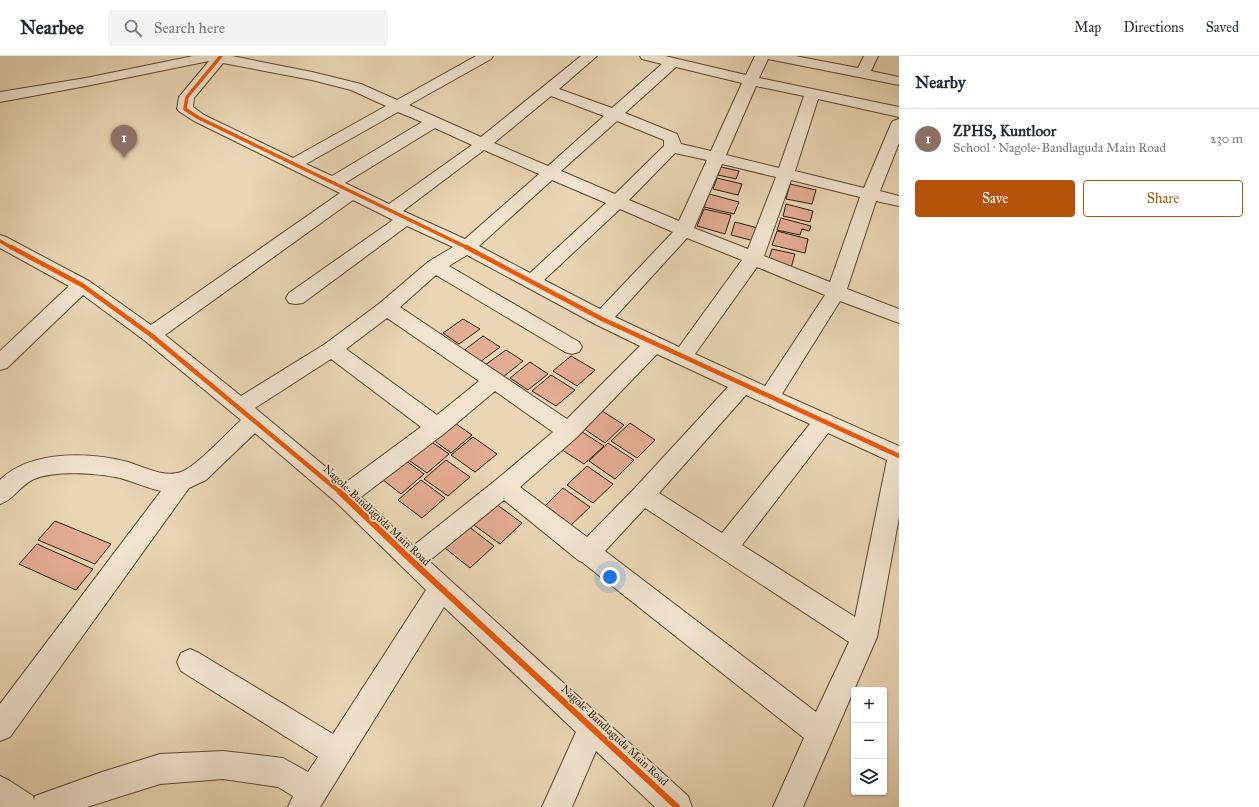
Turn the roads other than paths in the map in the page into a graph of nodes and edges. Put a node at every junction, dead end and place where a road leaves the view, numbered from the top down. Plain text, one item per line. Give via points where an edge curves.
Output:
1 (486, 56) edge
2 (590, 56) edge
3 (647, 56) edge
4 (762, 56) edge
5 (773, 56) edge
6 (870, 56) edge
7 (218, 57) edge
8 (790, 58) edge
9 (673, 62) junction
10 (699, 62) edge
11 (862, 74) junction
12 (752, 81) junction
13 (899, 81) edge
14 (550, 90) junction
15 (812, 94) junction
16 (0, 97) edge
17 (397, 106) junction
18 (899, 112) edge
19 (616, 115) junction
20 (434, 122) junction
21 (899, 124) edge
22 (483, 144) junction
23 (672, 147) junction
24 (717, 158) junction
25 (294, 164) junction
26 (549, 172) junction
27 (785, 175) junction
28 (333, 183) junction
29 (353, 192) junction
30 (870, 194) junction
31 (618, 201) junction
32 (899, 201) edge
33 (399, 215) junction
34 (684, 230) junction
35 (0, 241) edge
36 (467, 247) junction
37 (754, 257) junction
38 (435, 266) junction
39 (532, 282) junction
40 (82, 285) junction
41 (836, 292) junction
42 (296, 298) dead end
43 (387, 308) junction
44 (899, 316) edge
45 (602, 319) junction
46 (151, 335) junction
47 (654, 344) junction
48 (572, 347) dead end
49 (332, 349) junction
50 (683, 356) junction
51 (0, 363) edge
52 (493, 381) junction
53 (743, 384) junction
54 (770, 396) junction
55 (247, 414) junction
56 (824, 422) junction
57 (437, 426) junction
58 (569, 431) junction
59 (899, 456) edge
60 (181, 482) junction
61 (4, 484) edge
62 (504, 487) junction
63 (643, 495) junction
64 (345, 496) junction
65 (726, 547) junction
66 (587, 553) junction
67 (412, 562) junction
68 (442, 588) junction
69 (864, 637) junction
70 (190, 662) dead end
71 (0, 727) edge
72 (592, 727) junction
73 (821, 733) junction
74 (337, 753) junction
75 (0, 791) edge
76 (308, 799) edge
77 (22, 807) edge
78 (46, 807) edge
79 (557, 807) edge
80 (677, 807) edge
81 (788, 807) edge

1 - 17 street
2 - 14 street
3 - 9 street
4 - 12 street
5 - 8 street
6 - 11 street
7 - 16 street
7 - 17 street via 356,87
7 - 25 street via 188,97 185,109
8 - 11 street
9 - 10 street
9 - 19 street
10 - 12 street
11 - 13 street
12 - 15 street
12 - 24 street
14 - 19 street
14 - 22 street
15 - 18 street
15 - 27 street
17 - 20 street
17 - 25 street
19 - 23 street via 671,137
19 - 26 street
20 - 22 street
20 - 28 street
21 - 30 street
22 - 26 street
22 - 33 street
23 - 24 street
23 - 31 street
24 - 27 street
24 - 34 street
25 - 28 street
26 - 31 street
26 - 36 street
27 - 30 street
27 - 37 street
28 - 29 street
29 - 33 street
29 - 46 street
30 - 32 street
30 - 41 street
31 - 34 street
31 - 39 street
33 - 36 street
33 - 42 street
34 - 37 street
34 - 45 street
35 - 40 street, Nagole-Bandlaguda Main Road
36 - 38 street
36 - 39 street
37 - 41 street
37 - 50 street
38 - 43 street
38 - 48 street
39 - 45 street
40 - 46 street, Nagole-Bandlaguda Main Road
40 - 51 street
41 - 44 street
41 - 54 street
43 - 49 street
43 - 52 street
45 - 47 street
46 - 55 street, Nagole-Bandlaguda Main Road
47 - 50 street
47 - 58 street
49 - 55 street
49 - 57 street
50 - 53 street
52 - 57 street
52 - 58 street
53 - 54 street
53 - 63 street
54 - 56 street
55 - 60 street via 198,474
55 - 64 street, Nagole-Bandlaguda Main Road
56 - 59 street
56 - 65 street
57 - 64 street
58 - 62 street
59 - 69 street
60 - 61 street via 163,483 120,469 94,465 39,469
60 - 71 street
62 - 66 street
62 - 67 street
63 - 65 street
63 - 66 street
64 - 67 street, Nagole-Bandlaguda Main Road
65 - 69 street
66 - 73 street
67 - 68 street, Nagole-Bandlaguda Main Road
68 - 72 street, Nagole-Bandlaguda Main Road
68 - 74 street
69 - 73 street
70 - 74 street
72 - 79 street
72 - 80 street, Nagole-Bandlaguda Main Road
73 - 81 street
74 - 76 street
75 - 77 street
76 - 78 street via 283,773 223,765 160,769

